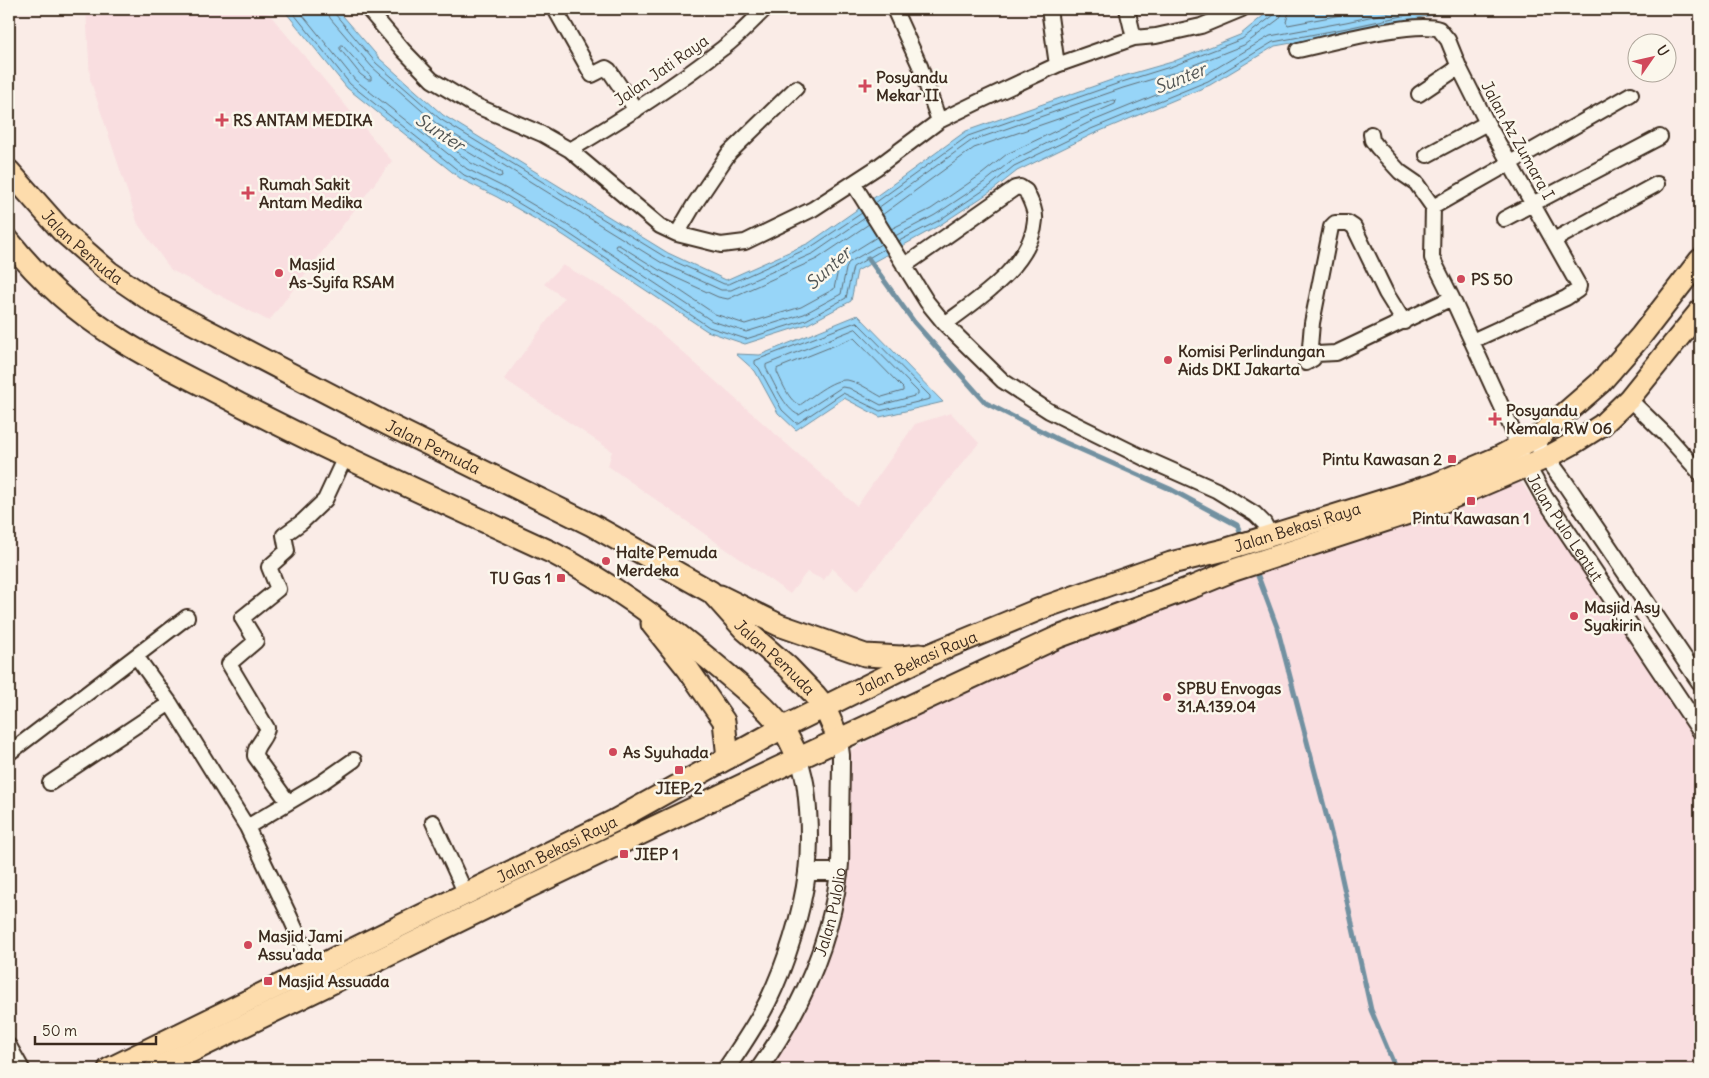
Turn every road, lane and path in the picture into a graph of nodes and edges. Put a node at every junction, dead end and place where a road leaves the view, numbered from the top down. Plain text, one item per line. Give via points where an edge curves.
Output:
1 (368, 9) edge
2 (555, 9) edge
3 (763, 9) edge
4 (894, 9) edge
5 (1049, 9) edge
6 (1127, 9) edge
7 (1242, 9) edge
8 (1134, 38) junction
9 (1298, 50) dead end
10 (1057, 65) junction
11 (1459, 67) junction
12 (796, 88) dead end
13 (1419, 94) dead end
14 (1631, 94) dead end
15 (636, 110) junction
16 (939, 121) junction
17 (1487, 123) junction
18 (1371, 134) dead end
19 (1660, 137) dead end
20 (570, 150) junction
21 (1426, 155) dead end
22 (1510, 163) junction
23 (9, 171) edge
24 (1657, 184) dead end
25 (855, 187) junction
26 (1532, 204) junction
27 (1433, 207) junction
28 (1504, 219) dead end
29 (677, 234) junction
30 (1554, 240) junction
31 (9, 241) edge
32 (1700, 260) edge
33 (902, 263) junction
34 (1452, 298) junction
35 (1700, 311) edge
36 (1404, 322) junction
37 (945, 324) junction
38 (1472, 341) junction
39 (1629, 398) junction
40 (1522, 446) junction
41 (345, 457) junction
42 (1546, 458) junction
43 (1700, 473) edge
44 (1266, 536) junction
45 (711, 592) junction
46 (635, 602) junction
47 (187, 617) dead end
48 (931, 654) junction
49 (136, 656) junction
50 (1700, 682) edge
51 (170, 703) junction
52 (824, 706) junction
53 (782, 728) junction
54 (1700, 730) edge
55 (839, 740) junction
56 (9, 753) edge
57 (728, 758) junction
58 (799, 759) junction
59 (354, 760) dead end
60 (50, 783) dead end
61 (288, 802) junction
62 (433, 822) dead end
63 (247, 827) junction
64 (544, 857) junction
65 (807, 872) junction
66 (840, 872) junction
67 (554, 876) junction
68 (466, 894) junction
69 (313, 968) junction
70 (9, 1046) edge
71 (22, 1069) edge
72 (109, 1069) edge
73 (155, 1069) edge
74 (726, 1069) edge
75 (759, 1069) edge

1 - 20 street via 432,80 472,104 542,134
2 - 15 street via 591,74 606,68 609,70
3 - 15 street, Jalan Jati Raya via 724,47
4 - 16 street via 920,66
5 - 10 street
6 - 8 street
7 - 8 street via 1201,26
8 - 10 street
9 - 11 street, Jalan Az Zumara I via 1420,26 1434,27 1448,40
10 - 16 street
11 - 13 street
11 - 17 street, Jalan Az Zumara I
12 - 29 street via 729,153
14 - 22 street
15 - 20 street, Jalan Jati Raya
16 - 25 street
17 - 21 street
17 - 22 street, Jalan Az Zumara I
18 - 27 street via 1378,148 1400,172 1416,183
19 - 26 street
20 - 29 street via 660,226
22 - 26 street, Jalan Az Zumara I
22 - 27 street
23 - 45 main road, Jalan Pemuda via 62,231 109,272 156,304 378,420 592,524
24 - 30 street
25 - 29 street via 745,242 721,245
25 - 33 street
26 - 28 street
26 - 30 street, Jalan Az Zumara I
27 - 34 street via 1432,261
30 - 38 street, Jalan Az Zumara I via 1576,279 1578,290
31 - 41 main road via 31,268 62,297 119,339
32 - 40 main road, Jalan Bekasi Raya via 1600,383
33 - 37 street
33 - 37 street via 1015,188 1026,191 1035,220 1030,241 1018,263
34 - 36 street
34 - 38 street
35 - 39 main road, Jalan Bekasi Raya
36 - 36 street via 1336,353 1311,358 1310,342 1324,255 1330,227 1335,223 1348,223 1354,227
37 - 44 street via 1003,381 1049,411 1216,490 1255,514 1264,524
38 - 40 street
39 - 42 main road, Jalan Bekasi Raya via 1602,425
39 - 43 street
40 - 42 main road, Jalan Bekasi Raya
40 - 44 main road, Jalan Bekasi Raya via 1436,484
40 - 54 street, Jalan Pulo Lentut via 1544,497
40 - 55 main road, Jalan Bekasi Raya via 1442,502 1234,570 1058,637
41 - 46 main road via 571,562
41 - 61 street via 325,500 284,535 287,551 268,569 278,589 242,618 256,642 229,664 267,728 255,756
42 - 50 street, Jalan Pulo Lentut
44 - 48 main road, Jalan Bekasi Raya via 1185,559 1054,604
45 - 48 main road via 779,625 865,655 901,657
45 - 52 main road, Jalan Pemuda via 744,629
46 - 53 main road via 765,707
46 - 57 main road via 724,721
47 - 49 street
48 - 52 main road, Jalan Bekasi Raya
49 - 51 street
49 - 56 street
51 - 60 street
51 - 63 street
52 - 53 main road, Jalan Bekasi Raya
52 - 55 main road, Jalan Pemuda
53 - 57 main road, Jalan Bekasi Raya
53 - 58 main road
55 - 58 main road, Jalan Bekasi Raya
55 - 66 street, Jalan Pulolio
57 - 64 main road, Jalan Bekasi Raya
58 - 65 street, Jalan Pulolio via 806,787
58 - 67 main road, Jalan Bekasi Raya
59 - 61 street
61 - 63 street
62 - 68 street
63 - 69 street
64 - 67 main road
64 - 68 main road, Jalan Bekasi Raya
65 - 66 street
65 - 74 street, Jalan Pulolio via 786,958 760,1016
66 - 75 street, Jalan Pulolio via 830,920 806,989 786,1029
67 - 73 main road, Jalan Bekasi Raya
68 - 69 main road, Jalan Bekasi Raya
69 - 72 main road, Jalan Bekasi Raya
70 - 71 street

